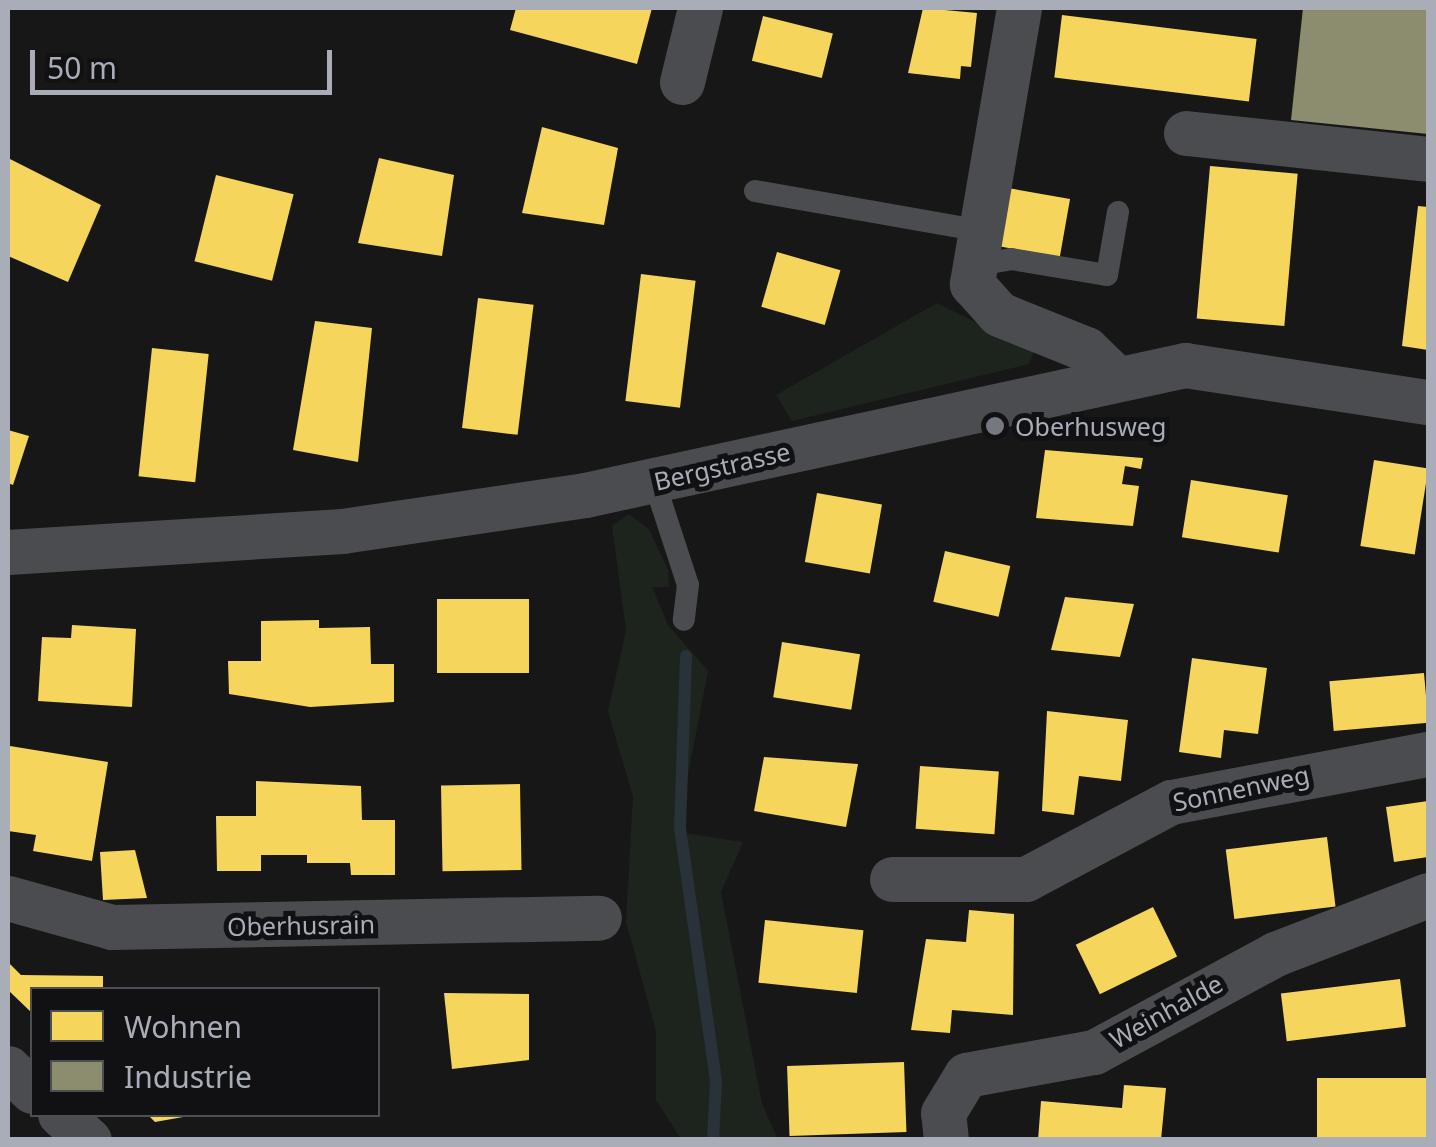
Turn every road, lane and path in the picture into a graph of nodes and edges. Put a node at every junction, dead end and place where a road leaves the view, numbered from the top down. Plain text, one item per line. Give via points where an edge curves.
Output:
1 (700, 8) edge
2 (1018, 8) edge
3 (682, 82) dead end
4 (1186, 133) dead end
5 (1428, 159) edge
6 (755, 191) dead end
7 (1118, 212) dead end
8 (972, 249) junction
9 (1113, 375) junction
10 (1428, 402) edge
11 (654, 481) junction
12 (8, 552) edge
13 (684, 620) dead end
14 (1428, 754) edge
15 (892, 879) dead end
16 (1428, 895) edge
17 (8, 898) edge
18 (598, 918) dead end
19 (58, 1117) edge
20 (89, 1140) edge
21 (946, 1140) edge

1 - 3 street
2 - 8 street
4 - 5 street
6 - 8 lane
7 - 8 lane via 1107,275
8 - 9 street via 990,307 1086,348
9 - 10 street, Bergstrasse via 1185,365
9 - 11 street, Bergstrasse
11 - 12 street, Bergstrasse via 342,531
11 - 13 lane via 688,585
14 - 15 street, Sonnenweg via 1170,802 1026,880
16 - 21 street, Weinhalde via 1275,954 1094,1052 966,1075 943,1113
17 - 18 street, Oberhusrain via 112,927
19 - 20 street

